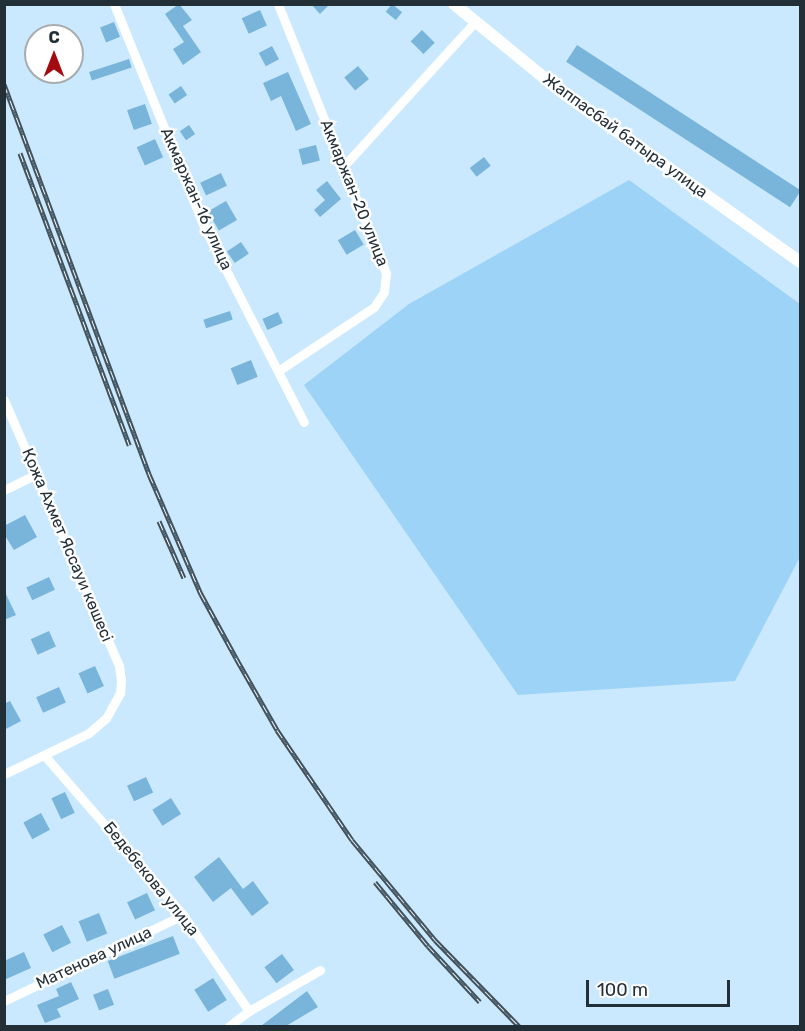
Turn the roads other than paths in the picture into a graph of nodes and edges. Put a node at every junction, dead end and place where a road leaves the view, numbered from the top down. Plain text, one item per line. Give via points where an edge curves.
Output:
1 (114, 4) edge
2 (278, 4) edge
3 (454, 4) edge
4 (475, 22) junction
5 (342, 168) junction
6 (801, 262) edge
7 (278, 371) junction
8 (4, 400) edge
9 (304, 422) dead end
10 (37, 474) junction
11 (4, 490) edge
12 (44, 755) junction
13 (4, 774) edge
14 (183, 915) junction
15 (320, 970) dead end
16 (4, 1000) edge
17 (249, 1011) junction
18 (229, 1026) edge

1 - 7 street, Акмаржан-16 улица via 204,227
2 - 5 street, Акмаржан-20 улица
3 - 4 main road, Жаппасбай батыра улица
4 - 5 street
4 - 6 main road, Жаппасбай батыра улица via 560,90
5 - 7 street, Акмаржан-20 улица via 386,273 384,292 374,307
7 - 9 street, Акмаржан-16 улица
8 - 10 street, Қожа Ахмет Яссауи көшесі
10 - 11 street
10 - 12 street, Қожа Ахмет Яссауи көшесі via 118,666 120,693 106,718 89,733
12 - 13 street
12 - 14 street, Бедебекова улица
14 - 16 street, Матенова улица
14 - 17 street, Бедебекова улица
15 - 17 street
17 - 18 street

